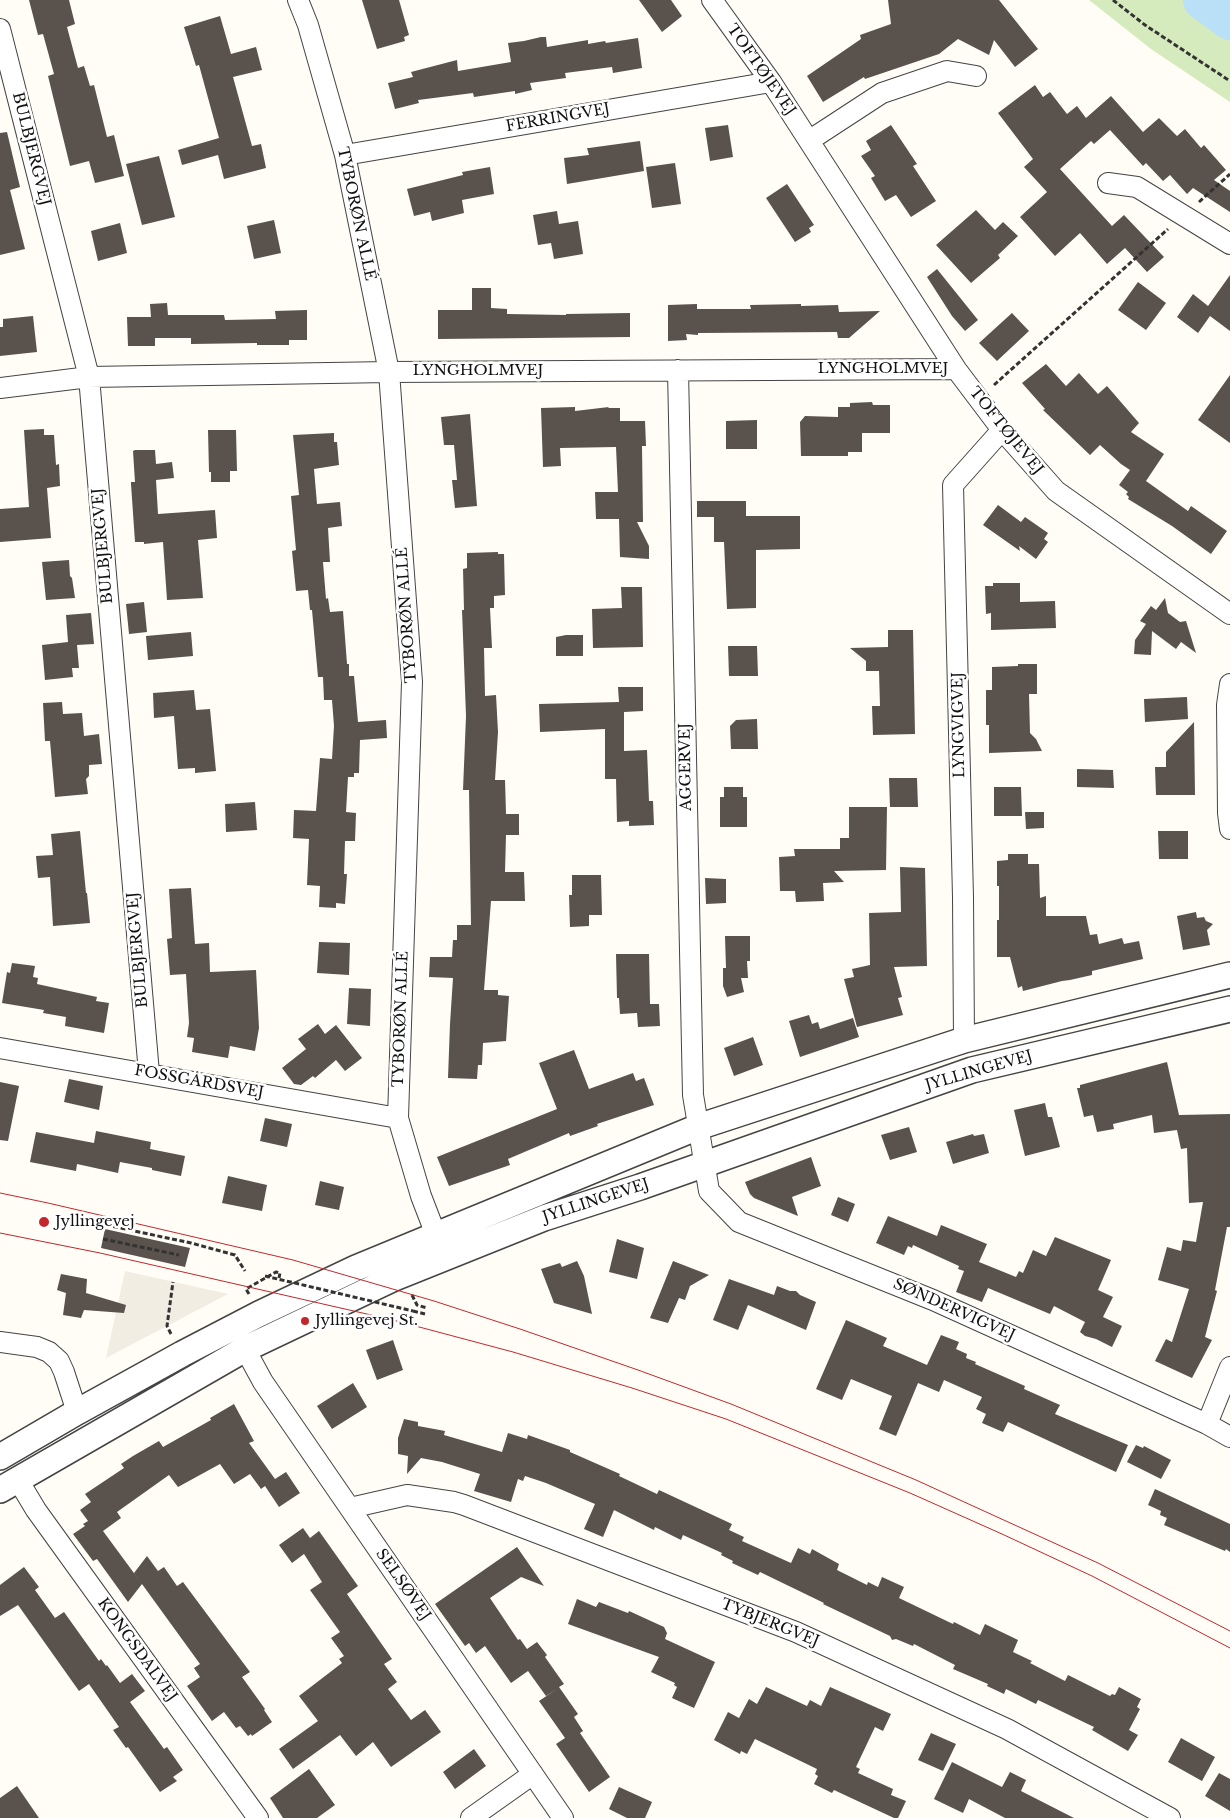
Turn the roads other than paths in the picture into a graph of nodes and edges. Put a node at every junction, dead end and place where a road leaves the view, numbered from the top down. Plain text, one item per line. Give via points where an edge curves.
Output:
1 (298, 0) edge
2 (712, 0) edge
3 (0, 29) edge
4 (976, 76) dead end
5 (771, 82) junction
6 (810, 140) junction
7 (345, 155) junction
8 (1108, 183) dead end
9 (1230, 244) edge
10 (678, 370) junction
11 (389, 372) junction
12 (89, 377) junction
13 (968, 384) junction
14 (0, 388) edge
15 (1002, 430) junction
16 (1230, 614) edge
17 (1230, 684) edge
18 (1230, 829) edge
19 (1230, 974) edge
20 (1230, 1009) edge
21 (964, 1040) junction
22 (0, 1048) edge
23 (149, 1073) junction
24 (398, 1118) junction
25 (698, 1127) junction
26 (704, 1163) junction
27 (436, 1235) junction
28 (0, 1342) edge
29 (245, 1349) junction
30 (1230, 1367) edge
31 (77, 1412) junction
32 (1207, 1424) junction
33 (1230, 1437) edge
34 (0, 1457) edge
35 (9, 1485) edge
36 (350, 1508) junction
37 (533, 1774) junction
38 (258, 1818) edge
39 (471, 1818) edge
40 (563, 1818) edge
41 (1170, 1818) edge

1 - 7 street, TYBORØN ALLÉ
2 - 5 street, TOFTØJEVEJ
3 - 12 street, BULBJERGVEJ
4 - 6 street via 947,71 882,93
5 - 6 street, TOFTØJEVEJ
5 - 7 street, FERRINGVEJ
6 - 13 street, TOFTØJEVEJ
7 - 11 street, TYBORØN ALLÉ
8 - 9 street via 1137,187
10 - 11 street, LYNGHOLMVEJ
10 - 13 street, LYNGHOLMVEJ
10 - 25 street, AGGERVEJ via 693,1095
11 - 12 street, LYNGHOLMVEJ
11 - 24 street, TYBORØN ALLÉ via 412,682
12 - 14 street, LYNGHOLMVEJ
12 - 23 street, BULBJERGVEJ
13 - 15 street, TOFTØJEVEJ
15 - 16 street, TOFTØJEVEJ via 1056,491
15 - 21 street, LYNGVIGVEJ via 953,485
17 - 18 street via 1227,705
19 - 21 street, JYLLINGEVEJ
20 - 26 street, JYLLINGEVEJ via 972,1070
21 - 25 street, JYLLINGEVEJ
22 - 23 street, FOSSGÅRDSVEJ
23 - 24 street, FOSSGÅRDSVEJ
24 - 27 street, TYBORØN ALLÉ
25 - 26 street, AGGERVEJ
25 - 27 street, JYLLINGEVEJ
26 - 29 street, JYLLINGEVEJ via 544,1218 402,1274
26 - 32 street, SØNDERVIGVEJ via 709,1191 739,1222 933,1300
27 - 31 street, JYLLINGEVEJ via 259,1314
28 - 31 street via 37,1347 59,1361
29 - 35 street, JYLLINGEVEJ
29 - 36 street, SELSØVEJ via 263,1382
30 - 32 street
31 - 34 street, JYLLINGEVEJ
32 - 33 street, SØNDERVIGVEJ
35 - 38 street, KONGSDALVEJ via 36,1510
36 - 37 street, SELSØVEJ
36 - 41 street, TYBJERGVEJ via 408,1495 464,1505 796,1632 1007,1729
37 - 39 street
37 - 40 street, SELSØVEJ

